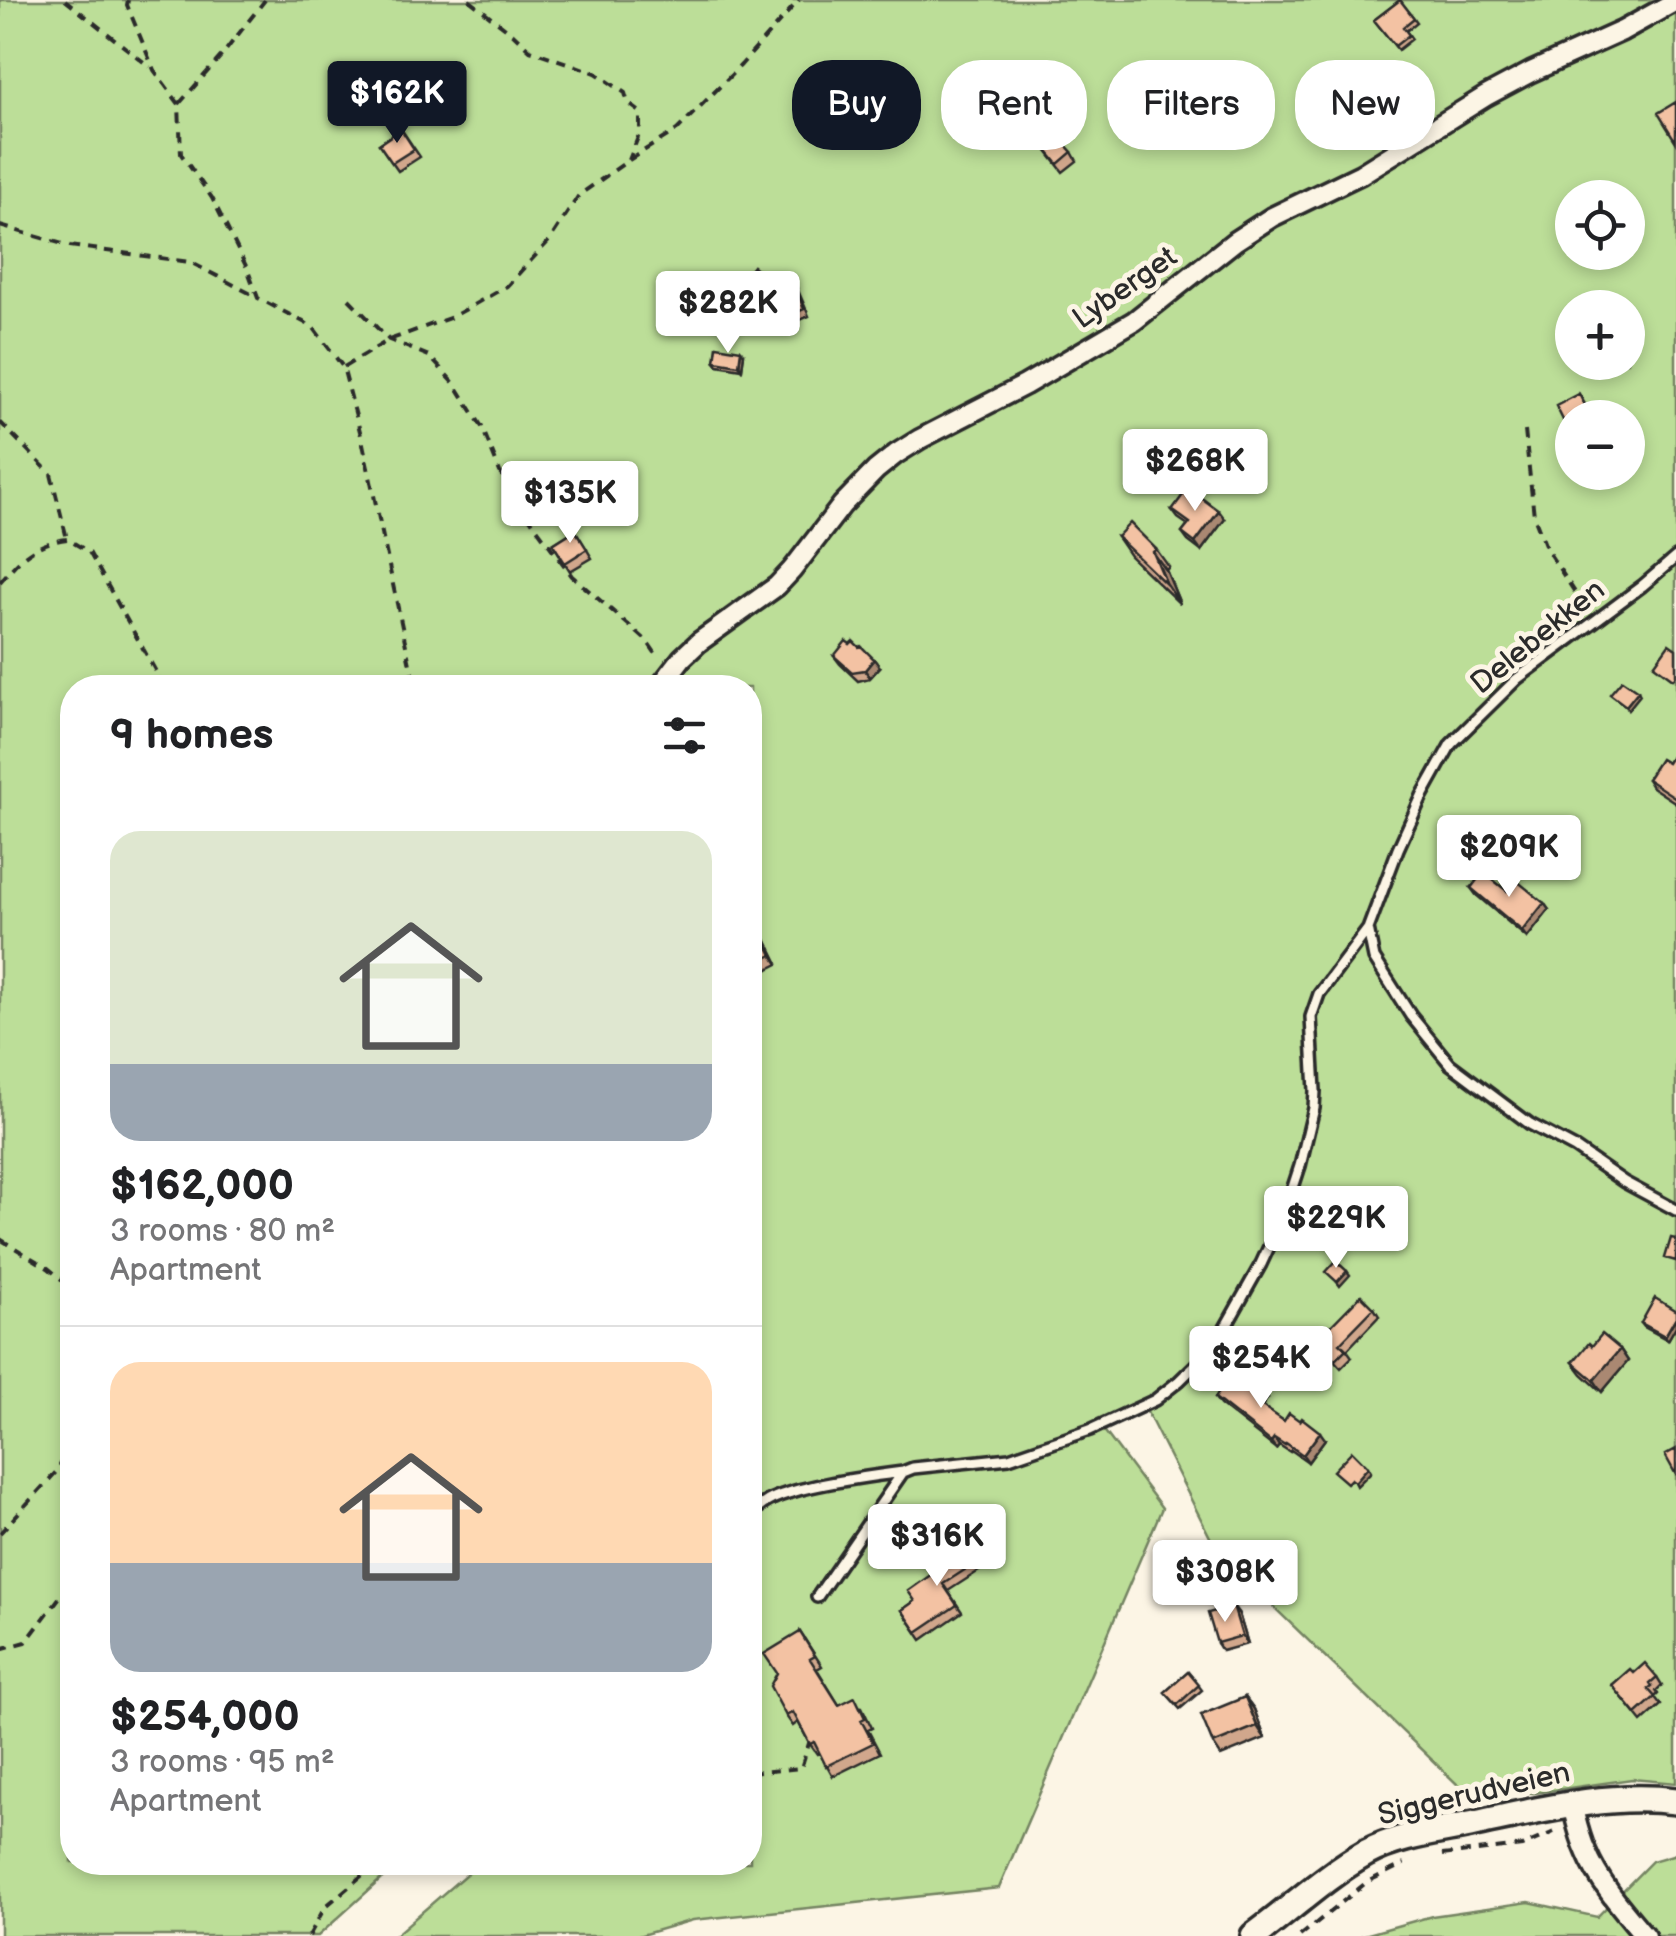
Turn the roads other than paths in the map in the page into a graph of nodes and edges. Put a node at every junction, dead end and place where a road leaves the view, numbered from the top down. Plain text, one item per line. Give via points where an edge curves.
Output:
1 (1676, 2) edge
2 (1676, 557) edge
3 (668, 675) edge
4 (1368, 929) junction
5 (1676, 1210) edge
6 (904, 1472) junction
7 (762, 1506) edge
8 (816, 1598) dead end
9 (1676, 1801) edge
10 (1574, 1812) junction
11 (1254, 1936) edge
12 (1646, 1936) edge

1 - 3 street, Lyberget via 1531,72 1361,174 1272,216 1134,321 896,454 842,505 776,586 698,642
2 - 4 lane, Delebekken via 1517,678 1452,744 1422,796
4 - 5 lane via 1374,958 1450,1064 1530,1124
4 - 6 lane, Delebekken via 1319,994 1310,1018 1314,1108 1300,1166 1265,1255 1215,1346 1154,1400 1090,1430 1009,1458
6 - 7 lane, Delebekken via 829,1484
6 - 8 lane
9 - 10 main road, Siggerudveien via 1622,1798
10 - 11 main road, Siggerudveien via 1380,1846
10 - 12 street via 1587,1854

